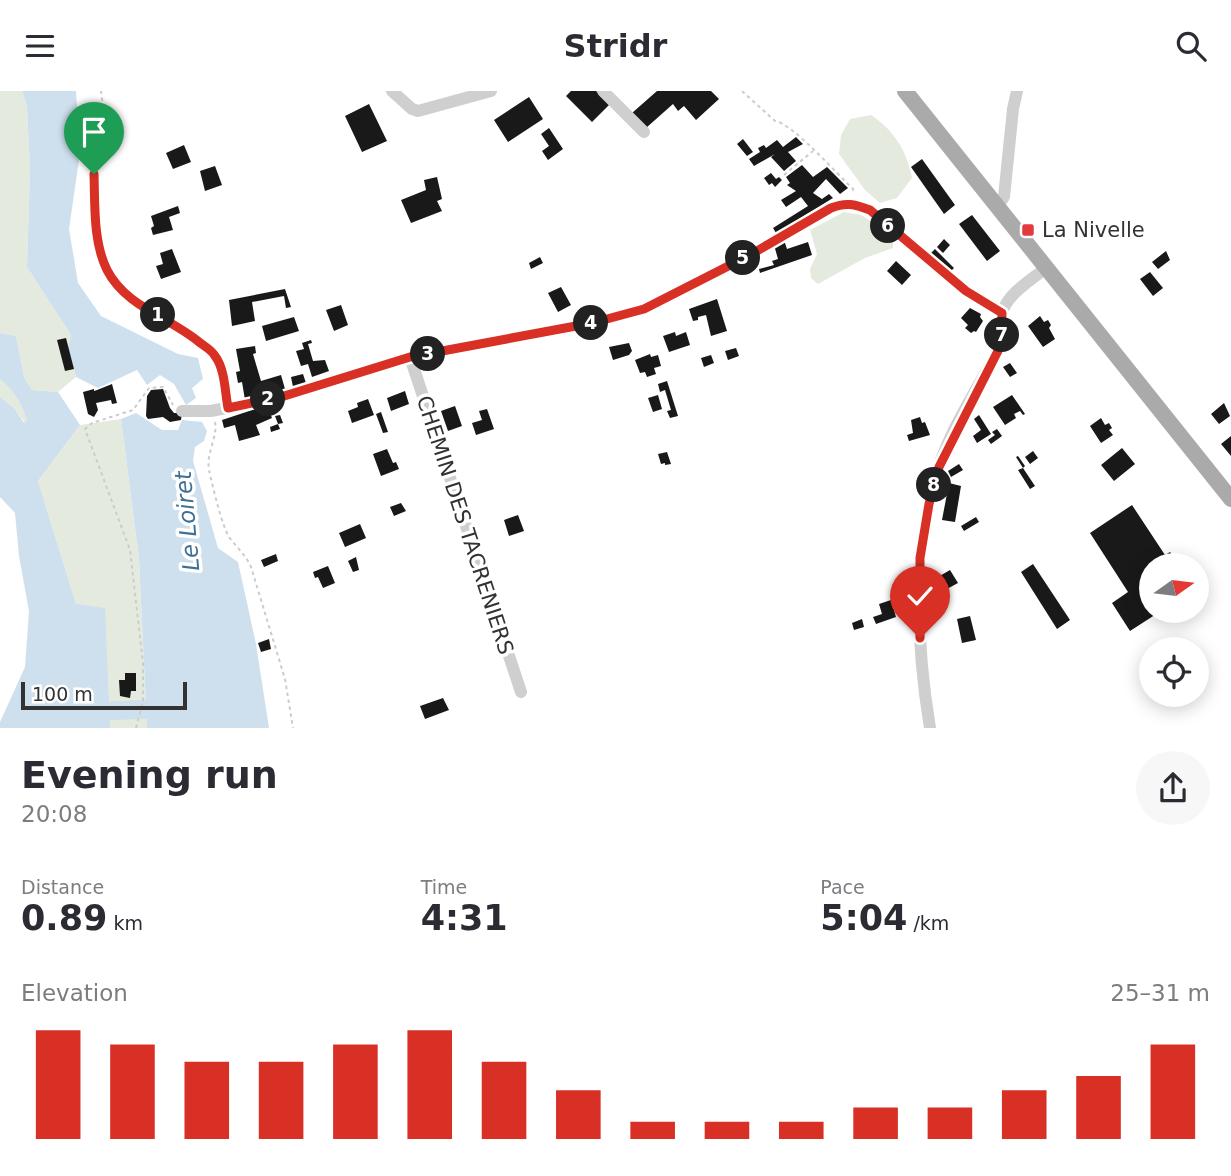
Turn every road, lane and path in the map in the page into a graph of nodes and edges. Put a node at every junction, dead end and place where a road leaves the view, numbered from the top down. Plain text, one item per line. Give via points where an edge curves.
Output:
1 (101, 91) edge
2 (392, 91) edge
3 (491, 91) edge
4 (742, 91) edge
5 (905, 91) edge
6 (1017, 91) edge
7 (605, 92) edge
8 (463, 95) edge
9 (644, 132) dead end
10 (814, 150) junction
11 (94, 174) joint
12 (784, 175) dead end
13 (853, 204) junction
14 (998, 206) junction
15 (1046, 268) junction
16 (1002, 313) junction
17 (410, 357) junction
18 (228, 408) junction
19 (181, 411) joint
20 (211, 411) junction
21 (1231, 499) edge
22 (521, 692) dead end
23 (136, 728) edge
24 (293, 728) edge
25 (930, 728) edge

1 - 11 path via 107,136
2 - 8 street via 418,111
3 - 8 street
4 - 10 path
5 - 14 main road
6 - 14 street via 1004,197
7 - 9 street
10 - 12 path
10 - 13 path via 853,189
11 - 18 street via 95,211 106,269 132,300 186,331 215,355
13 - 16 street via 870,210 966,291
13 - 17 street via 831,208 644,309
14 - 15 main road
15 - 16 street via 1013,296
15 - 21 main road
16 - 25 street via 1001,345 939,467 929,504 919,594
17 - 18 street via 281,397
17 - 22 street, CHEMIN DES TACRENIERS
18 - 20 street
19 - 20 street
19 - 23 path via 174,409 163,387 149,389 133,409 85,429 130,550 143,663 143,702
20 - 24 path via 216,428 208,456 210,471 228,535 251,568 285,679

